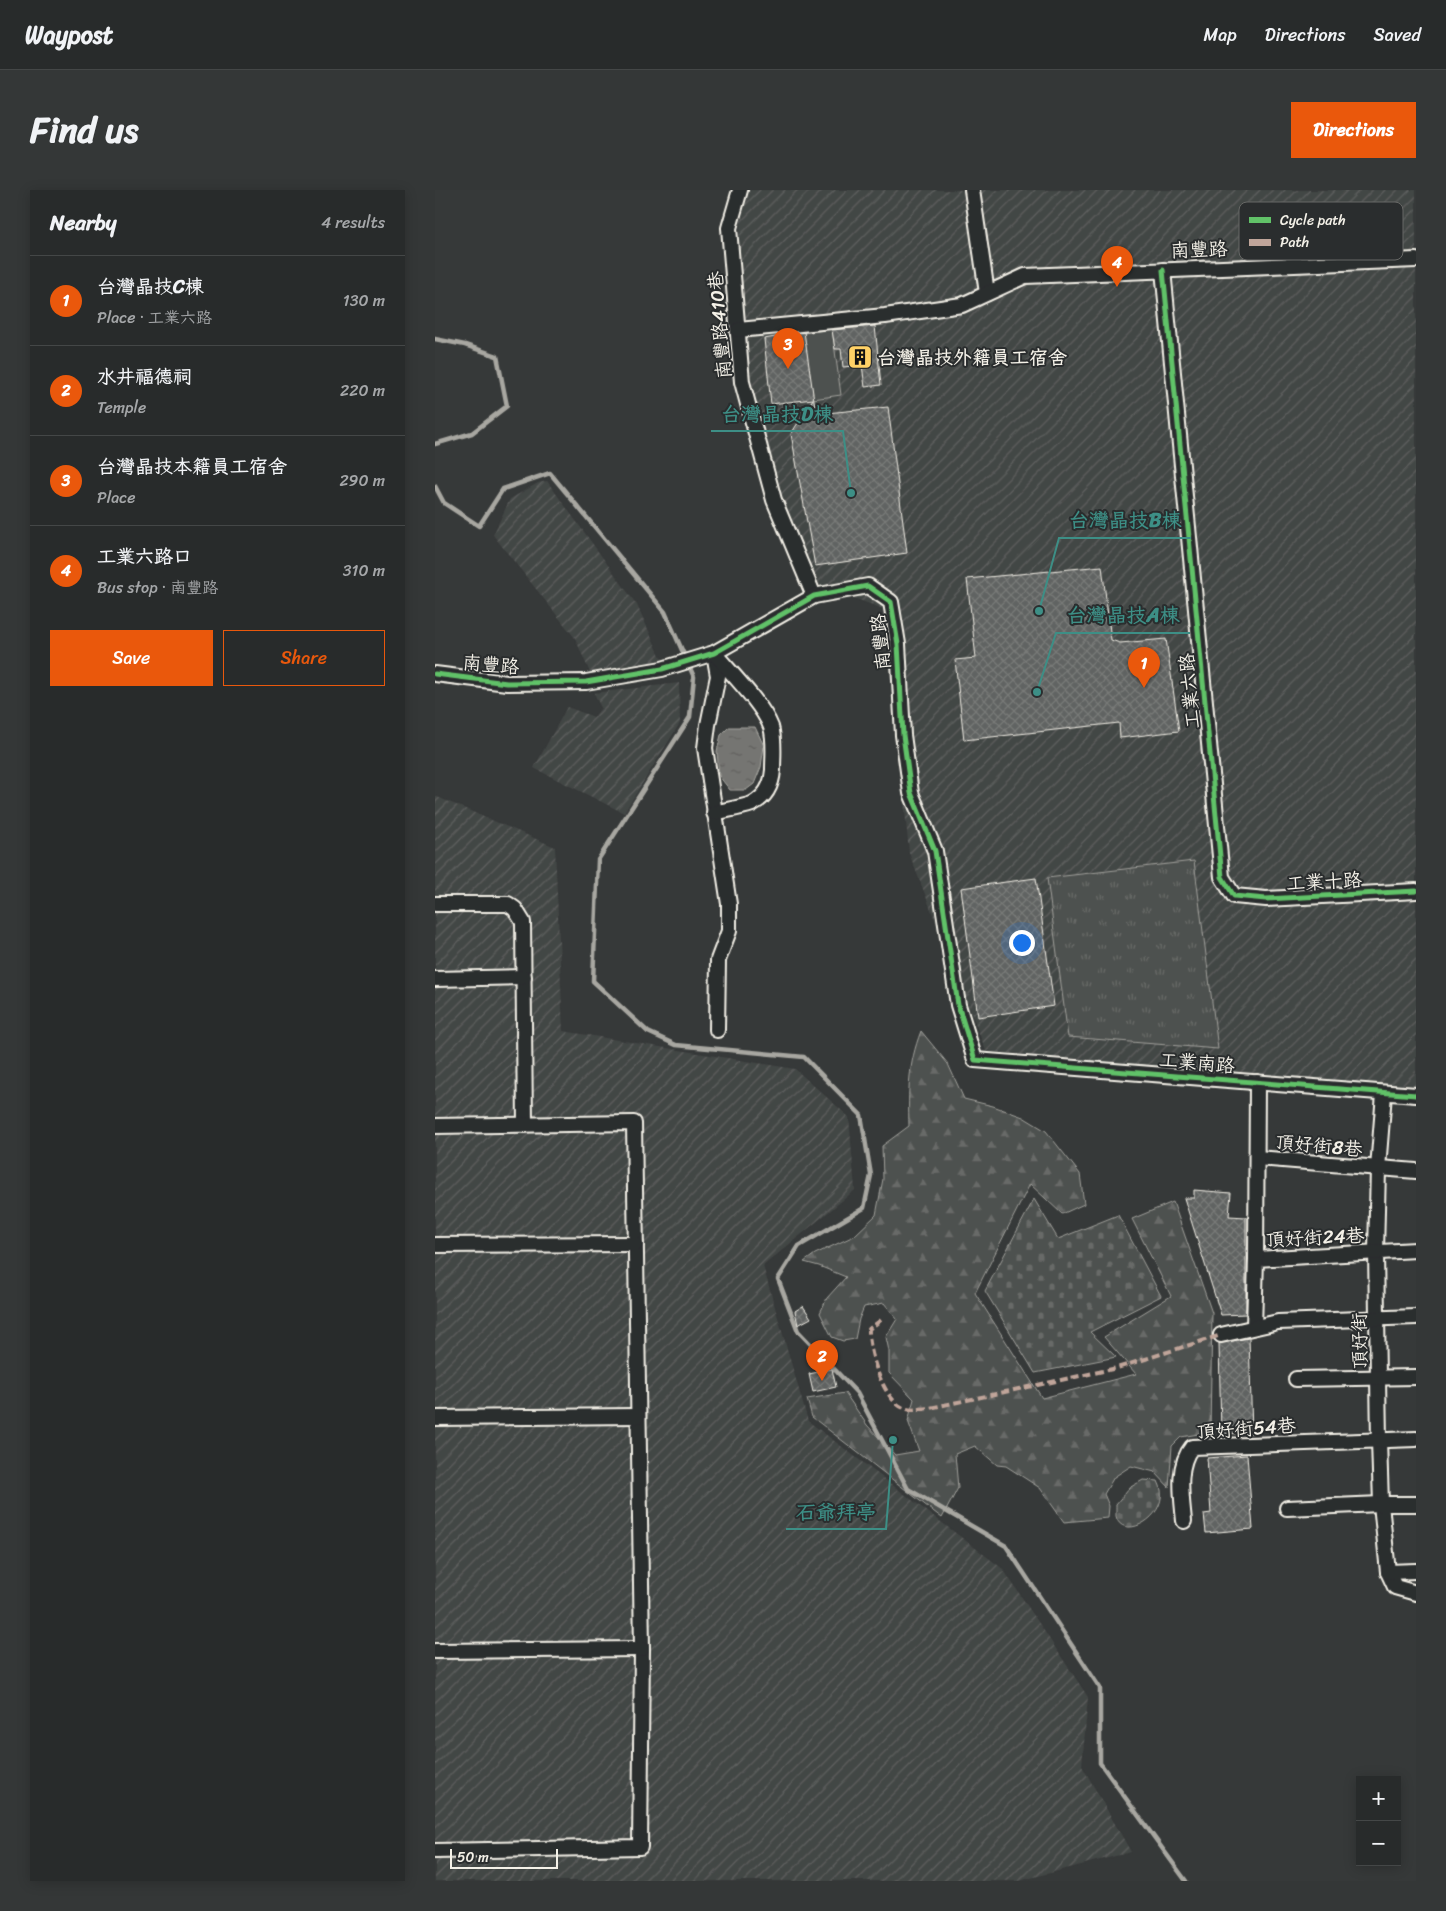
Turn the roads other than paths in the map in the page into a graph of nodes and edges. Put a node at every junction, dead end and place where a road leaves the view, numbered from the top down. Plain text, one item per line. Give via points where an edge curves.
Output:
1 (741, 190) edge
2 (972, 190) edge
3 (1416, 260) edge
4 (1163, 270) junction
5 (987, 293) junction
6 (737, 330) junction
7 (814, 596) junction
8 (715, 653) junction
9 (435, 674) edge
10 (714, 813) junction
11 (1416, 891) edge
12 (1234, 896) joint
13 (435, 904) edge
14 (524, 977) junction
15 (435, 980) edge
16 (717, 1030) dead end
17 (975, 1060) joint
18 (1257, 1082) junction
19 (1384, 1094) junction
20 (1416, 1095) edge
21 (525, 1125) junction
22 (435, 1126) edge
23 (1257, 1158) junction
24 (1378, 1168) junction
25 (1416, 1171) edge
26 (636, 1244) junction
27 (435, 1245) edge
28 (1416, 1250) edge
29 (1376, 1252) junction
30 (1256, 1259) junction
31 (1416, 1317) edge
32 (1377, 1318) junction
33 (1254, 1327) junction
34 (1221, 1335) dead end
35 (1416, 1377) edge
36 (1295, 1379) dead end
37 (1378, 1379) junction
38 (638, 1416) junction
39 (435, 1418) edge
40 (1416, 1439) edge
41 (1379, 1440) junction
42 (1381, 1504) junction
43 (1416, 1504) edge
44 (1287, 1508) dead end
45 (1184, 1521) dead end
46 (1416, 1571) edge
47 (1387, 1572) junction
48 (1416, 1593) edge
49 (642, 1649) junction
50 (435, 1651) edge
51 (435, 1851) edge

1 - 6 street, 南豐路410巷 via 729,228
2 - 5 street
3 - 4 street, 南豐路
4 - 5 street, 南豐路 via 1025,276
4 - 12 street, 工業六路 via 1222,877
5 - 6 street, 南豐路 via 962,305
6 - 7 street, 南豐路410巷 via 742,382 774,500
7 - 8 street, 南豐路
7 - 17 street, 南豐路 via 868,586 891,602 898,644 903,735 911,793 935,851 958,1005
8 - 9 street, 南豐路 via 662,669 586,682 507,682
8 - 10 street via 717,676 705,748
8 - 10 street via 769,722 774,753 768,791 753,803
10 - 16 street via 729,904 729,931 718,960
11 - 12 street, 工業十路 via 1266,900
13 - 14 street via 508,904 515,908 523,922
14 - 15 street
14 - 21 street
17 - 18 street, 工業南路
18 - 19 street, 工業南路
18 - 23 street
19 - 20 street, 工業南路
19 - 24 street, 頂好街
21 - 22 street
21 - 26 street via 634,1123
23 - 24 street, 頂好街8巷
23 - 30 street
24 - 25 street, 頂好街8巷
24 - 29 street, 頂好街
26 - 27 street
26 - 38 street
28 - 29 street, 頂好街24巷
29 - 30 street, 頂好街24巷
29 - 32 street, 頂好街
30 - 33 street
31 - 32 street
32 - 33 street via 1278,1322
32 - 37 street, 頂好街
33 - 34 street
35 - 37 street
36 - 37 street
37 - 41 street, 頂好街
38 - 39 street
38 - 49 street
40 - 41 street
41 - 42 street, 頂好街
41 - 45 street, 頂好街54巷 via 1192,1447 1183,1463
42 - 43 street
42 - 44 street
42 - 47 street, 頂好街
46 - 47 street
47 - 48 street, 頂好街 via 1395,1587
49 - 50 street
49 - 51 street via 640,1847

